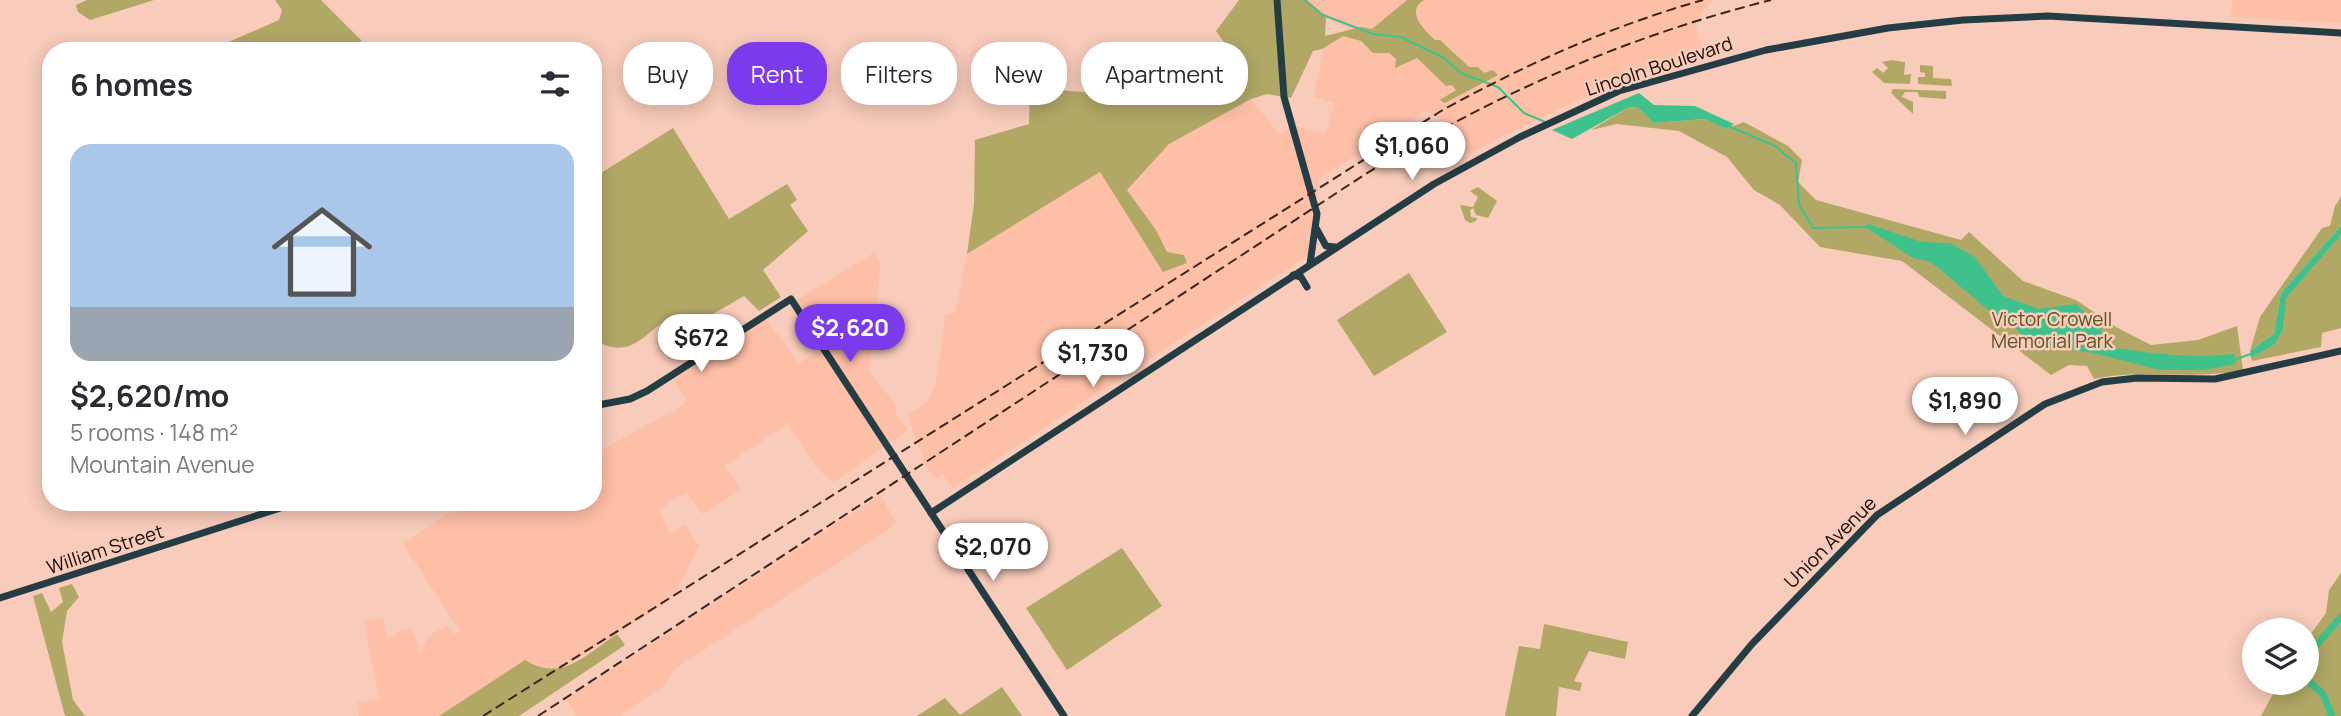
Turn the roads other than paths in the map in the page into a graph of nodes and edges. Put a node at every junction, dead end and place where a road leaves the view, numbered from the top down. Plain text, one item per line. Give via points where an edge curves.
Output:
1 (1277, 0) edge
2 (2341, 33) edge
3 (1316, 224) junction
4 (1336, 247) junction
5 (1310, 264) junction
6 (1293, 275) junction
7 (1307, 287) dead end
8 (2341, 351) edge
9 (602, 404) edge
10 (271, 511) edge
11 (931, 513) junction
12 (0, 598) edge
13 (1064, 716) edge
14 (1692, 716) edge

1 - 3 main road via 1287,113 1315,200
2 - 4 main road, Lincoln Boulevard via 2048,16 1928,23 1791,45 1619,92 1542,126 1463,167
3 - 4 main road via 1326,246
3 - 5 main road
4 - 5 main road, Lincoln Boulevard
5 - 6 main road, Lincoln Boulevard
6 - 7 main road via 1301,277
6 - 11 main road, Lincoln Boulevard
8 - 14 main road, Union Avenue via 2215,379 2102,382 2045,404 1877,515 1752,644
9 - 11 main road via 647,391 791,299
10 - 12 main road, William Street
11 - 13 main road

